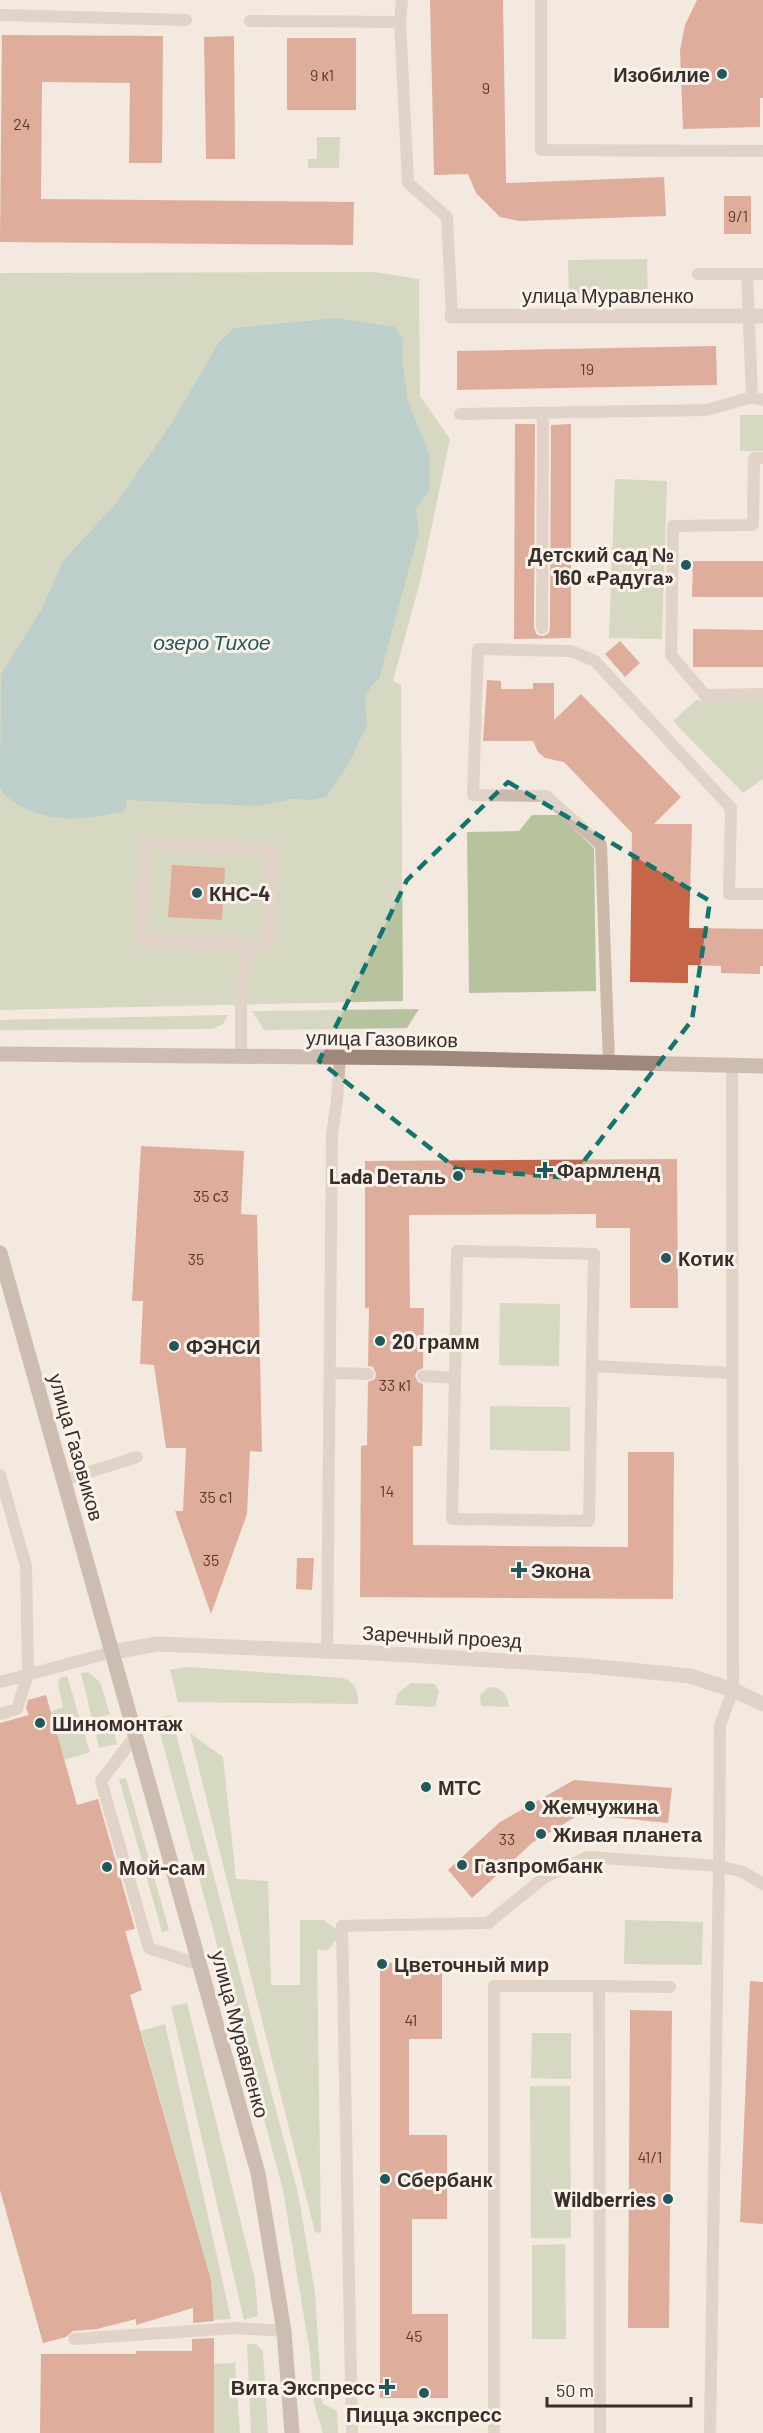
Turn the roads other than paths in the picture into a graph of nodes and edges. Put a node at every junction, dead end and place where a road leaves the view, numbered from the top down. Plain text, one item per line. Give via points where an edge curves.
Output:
1 (402, 0) edge
2 (541, 0) edge
3 (0, 15) edge
4 (186, 20) dead end
5 (250, 21) dead end
6 (400, 22) junction
7 (763, 151) edge
8 (698, 274) dead end
9 (747, 274) junction
10 (763, 274) edge
11 (452, 316) joint
12 (756, 316) edge
13 (757, 398) edge
14 (460, 414) dead end
15 (543, 414) junction
16 (763, 458) edge
17 (542, 628) dead end
18 (763, 694) edge
19 (763, 894) edge
20 (247, 945) junction
21 (0, 1054) edge
22 (241, 1057) junction
23 (340, 1058) junction
24 (609, 1063) junction
25 (732, 1065) junction
26 (763, 1065) edge
27 (0, 1253) edge
28 (592, 1366) junction
29 (330, 1373) junction
30 (732, 1373) junction
31 (368, 1374) dead end
32 (423, 1376) dead end
33 (454, 1378) junction
34 (137, 1457) dead end
35 (0, 1475) edge
36 (64, 1480) junction
37 (327, 1651) junction
38 (113, 1652) junction
39 (28, 1674) junction
40 (0, 1682) edge
41 (733, 1690) junction
42 (763, 1704) edge
43 (0, 1714) edge
44 (136, 1735) junction
45 (719, 1866) junction
46 (763, 1884) edge
47 (200, 1965) junction
48 (599, 1986) junction
49 (670, 1987) dead end
50 (284, 2331) junction
51 (74, 2339) dead end
52 (292, 2433) edge
53 (352, 2433) edge
54 (494, 2433) edge
55 (600, 2433) edge
56 (710, 2433) edge

1 - 6 lane
2 - 7 lane via 541,150
3 - 4 lane
5 - 6 lane
6 - 11 lane via 408,183 447,217
8 - 9 lane
9 - 10 lane
9 - 12 lane
11 - 12 street, улица Муравленко
12 - 13 lane
13 - 15 lane via 707,410
14 - 15 lane
15 - 17 lane
16 - 18 lane via 754,458 753,525 673,526 671,655 705,695
19 - 24 lane via 729,894 731,808 595,661 571,651 478,649 473,795 546,796 601,845
20 - 20 lane via 267,946 272,850 146,843 141,940
20 - 22 lane
21 - 22 main road, улица Газовиков
22 - 23 main road, улица Газовиков
23 - 24 main road, улица Газовиков
23 - 29 lane via 332,1134
24 - 25 main road, улица Газовиков
25 - 26 main road, улица Газовиков
25 - 30 lane
27 - 36 main road, улица Газовиков
28 - 30 lane
28 - 33 lane via 594,1254 457,1251
28 - 33 lane via 589,1521 452,1519
29 - 31 lane
29 - 37 lane
30 - 41 lane
32 - 33 lane
34 - 36 lane
35 - 39 lane via 26,1566
36 - 38 main road, улица Газовиков
37 - 38 street, Заречный проезд via 157,1644
37 - 41 street, Заречный проезд via 600,1667 690,1676
38 - 39 lane
38 - 44 main road, улица Муравленко
39 - 40 lane
39 - 43 lane via 17,1709
41 - 42 street, Заречный проезд
41 - 45 lane via 720,1725
44 - 47 main road, улица Муравленко
44 - 47 lane via 101,1781 149,1948
45 - 46 lane via 743,1872
45 - 53 lane via 588,1857 544,1877 488,1923 342,1926
45 - 56 lane
47 - 50 main road, улица Муравленко via 258,2173
48 - 49 lane
48 - 54 lane via 494,1986
48 - 55 lane
50 - 51 lane via 237,2328
50 - 52 main road, улица Муравленко

